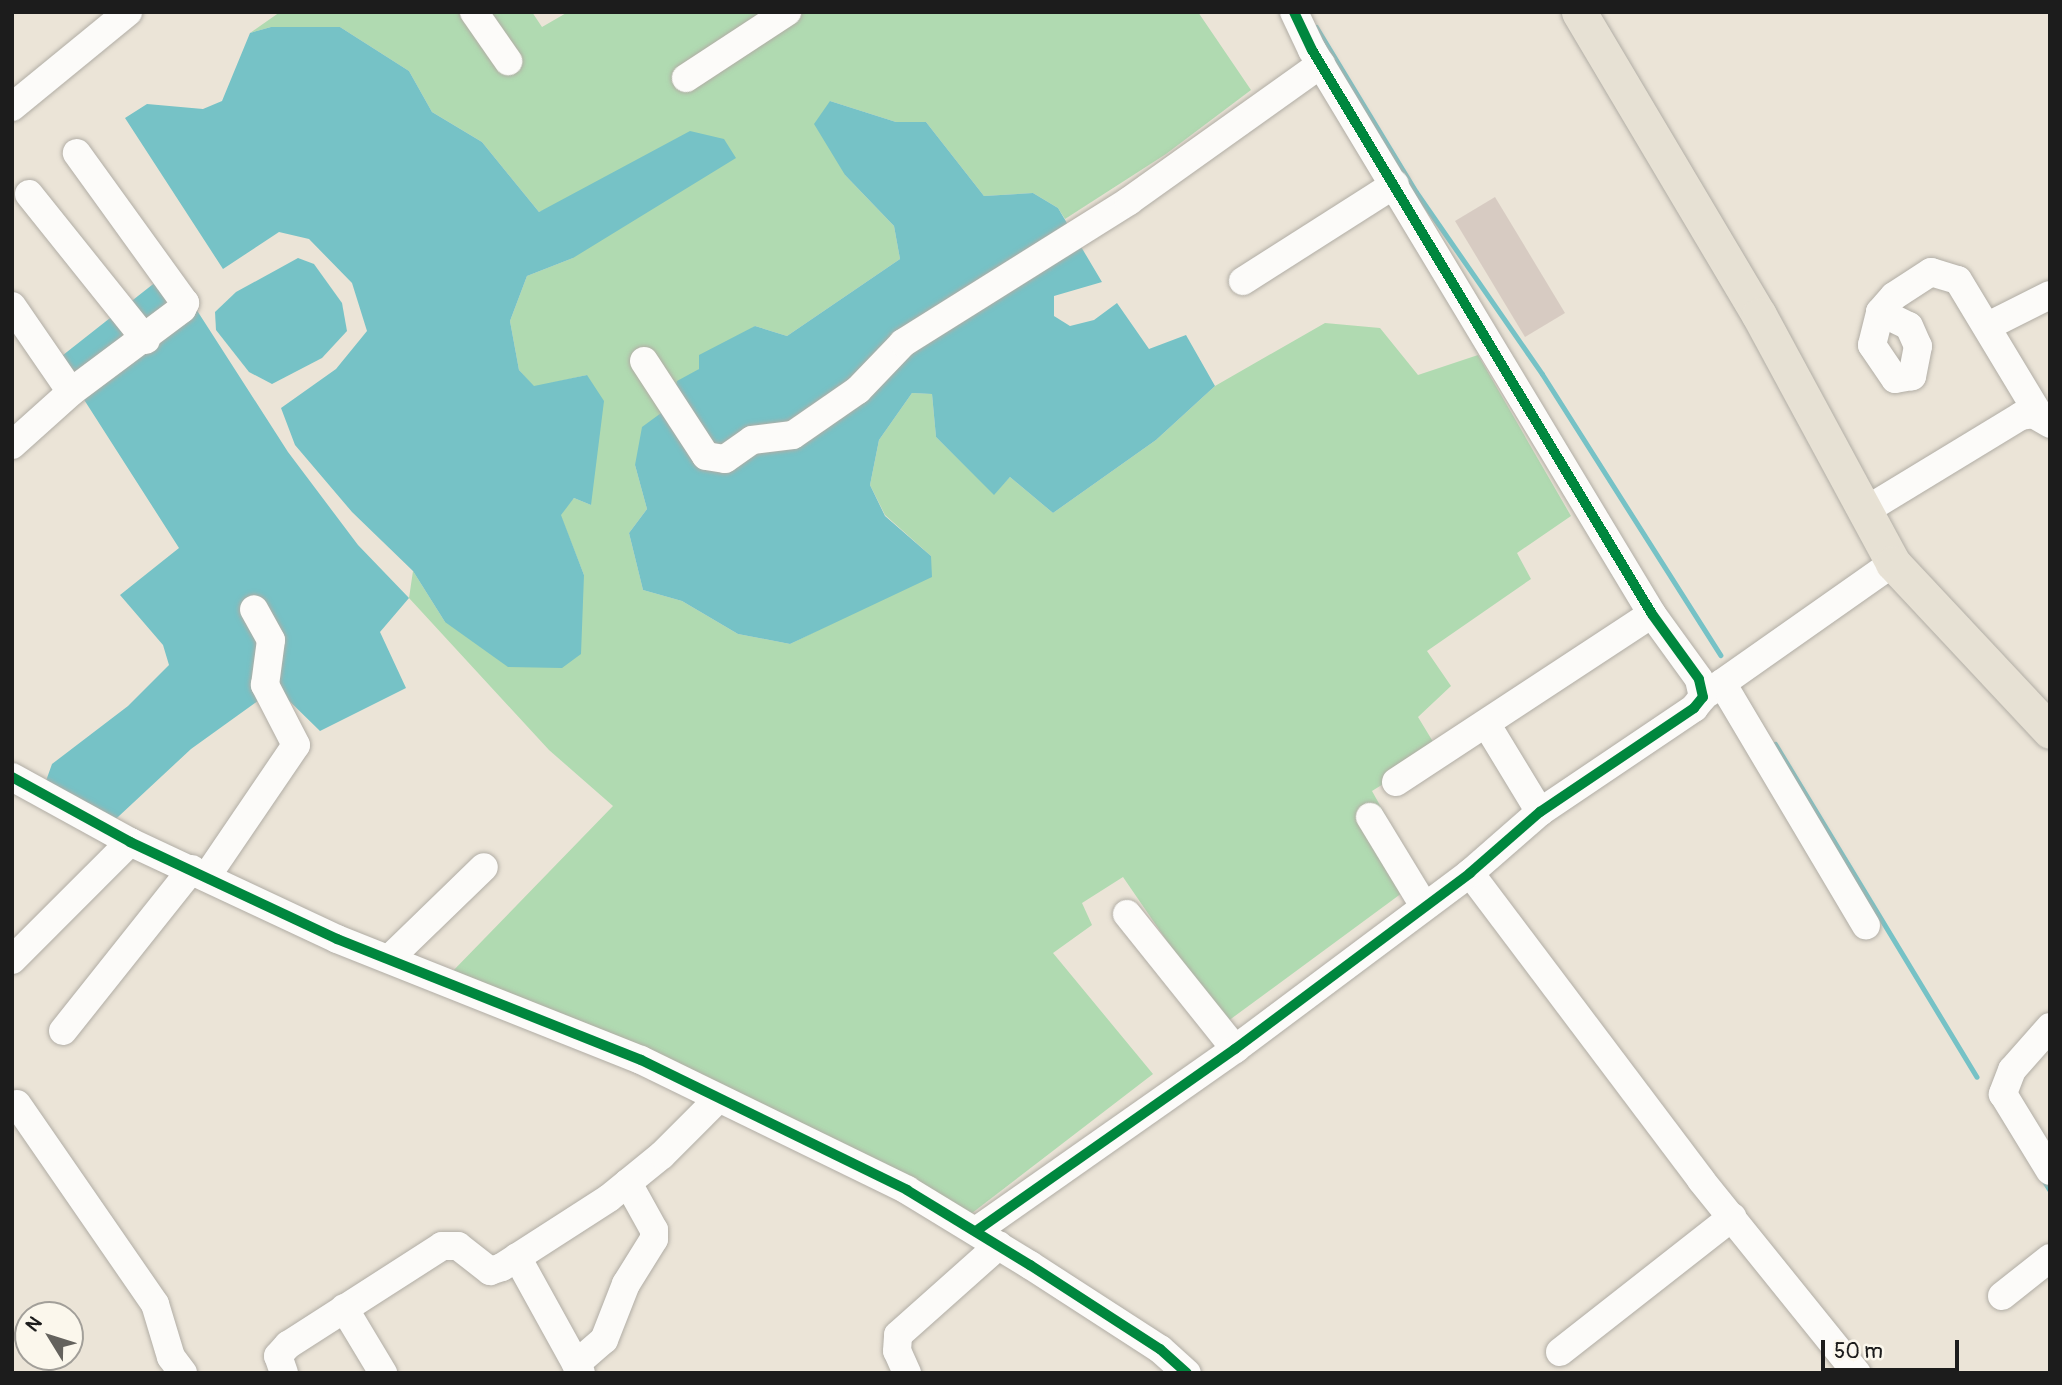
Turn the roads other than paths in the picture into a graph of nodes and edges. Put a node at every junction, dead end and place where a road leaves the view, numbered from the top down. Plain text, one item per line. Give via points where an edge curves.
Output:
1 (128, 12) edge
2 (474, 12) edge
3 (787, 12) edge
4 (1294, 12) edge
5 (1579, 12) edge
6 (508, 61) dead end
7 (1321, 64) junction
8 (685, 78) dead end
9 (12, 107) edge
10 (78, 153) dead end
11 (1395, 184) junction
12 (29, 194) dead end
13 (1242, 281) dead end
14 (2050, 295) edge
15 (12, 306) edge
16 (1880, 312) dead end
17 (1988, 326) junction
18 (146, 340) junction
19 (643, 361) dead end
20 (71, 392) junction
21 (2045, 420) edge
22 (12, 445) edge
23 (1863, 512) junction
24 (1893, 564) junction
25 (254, 609) dead end
26 (1652, 614) junction
27 (1713, 690) junction
28 (1487, 725) junction
29 (2050, 732) edge
30 (12, 777) edge
31 (1396, 782) dead end
32 (1540, 812) junction
33 (1370, 817) dead end
34 (130, 842) junction
35 (484, 867) dead end
36 (199, 873) junction
37 (1470, 873) junction
38 (1423, 904) junction
39 (1127, 914) dead end
40 (1866, 926) dead end
41 (389, 959) junction
42 (12, 960) edge
43 (2050, 1027) edge
44 (63, 1031) dead end
45 (1235, 1049) junction
46 (717, 1100) junction
47 (17, 1104) dead end
48 (2050, 1171) edge
49 (628, 1183) junction
50 (1731, 1217) junction
51 (988, 1238) junction
52 (517, 1257) junction
53 (2050, 1258) edge
54 (2002, 1296) dead end
55 (344, 1308) junction
56 (1560, 1352) dead end
57 (579, 1368) edge
58 (183, 1373) edge
59 (284, 1373) edge
60 (383, 1373) edge
61 (907, 1373) edge
62 (1187, 1373) edge
63 (1857, 1373) edge

1 - 9 street
2 - 6 street
3 - 8 street
4 - 7 street
5 - 23 main road via 1759,315
7 - 11 street
7 - 19 street via 1129,201 903,343 858,390 793,435 752,440 725,459 706,456
10 - 18 street via 185,303
11 - 13 street
11 - 26 street
12 - 18 street
14 - 17 street
15 - 20 street
16 - 17 street via 1894,296 1931,272 1946,273 1958,280
17 - 21 street
18 - 20 street
20 - 22 street
21 - 23 street via 2021,416
23 - 24 main road
24 - 27 street
24 - 29 main road
25 - 36 street via 271,640 265,685 296,745
26 - 27 street
26 - 28 street
27 - 32 street via 1694,708
27 - 40 street
28 - 31 street
28 - 32 street
30 - 34 street
32 - 37 street
33 - 38 street
34 - 36 street
34 - 42 street
35 - 41 street
36 - 41 street
36 - 44 street
37 - 38 street
37 - 50 street
38 - 45 street
39 - 45 street
41 - 46 street via 641,1060
43 - 48 street via 2012,1070 2003,1094
45 - 51 street
46 - 49 street
46 - 51 street via 907,1191
47 - 58 street via 155,1304 169,1350
49 - 52 street
49 - 57 street via 654,1230 654,1239 626,1284 604,1340
50 - 56 street
50 - 63 street
51 - 61 street via 898,1335 897,1351
51 - 62 street via 1160,1349
52 - 55 street via 490,1271 458,1246 442,1246
52 - 57 street
53 - 54 street
55 - 59 street via 281,1351 277,1361
55 - 60 street

